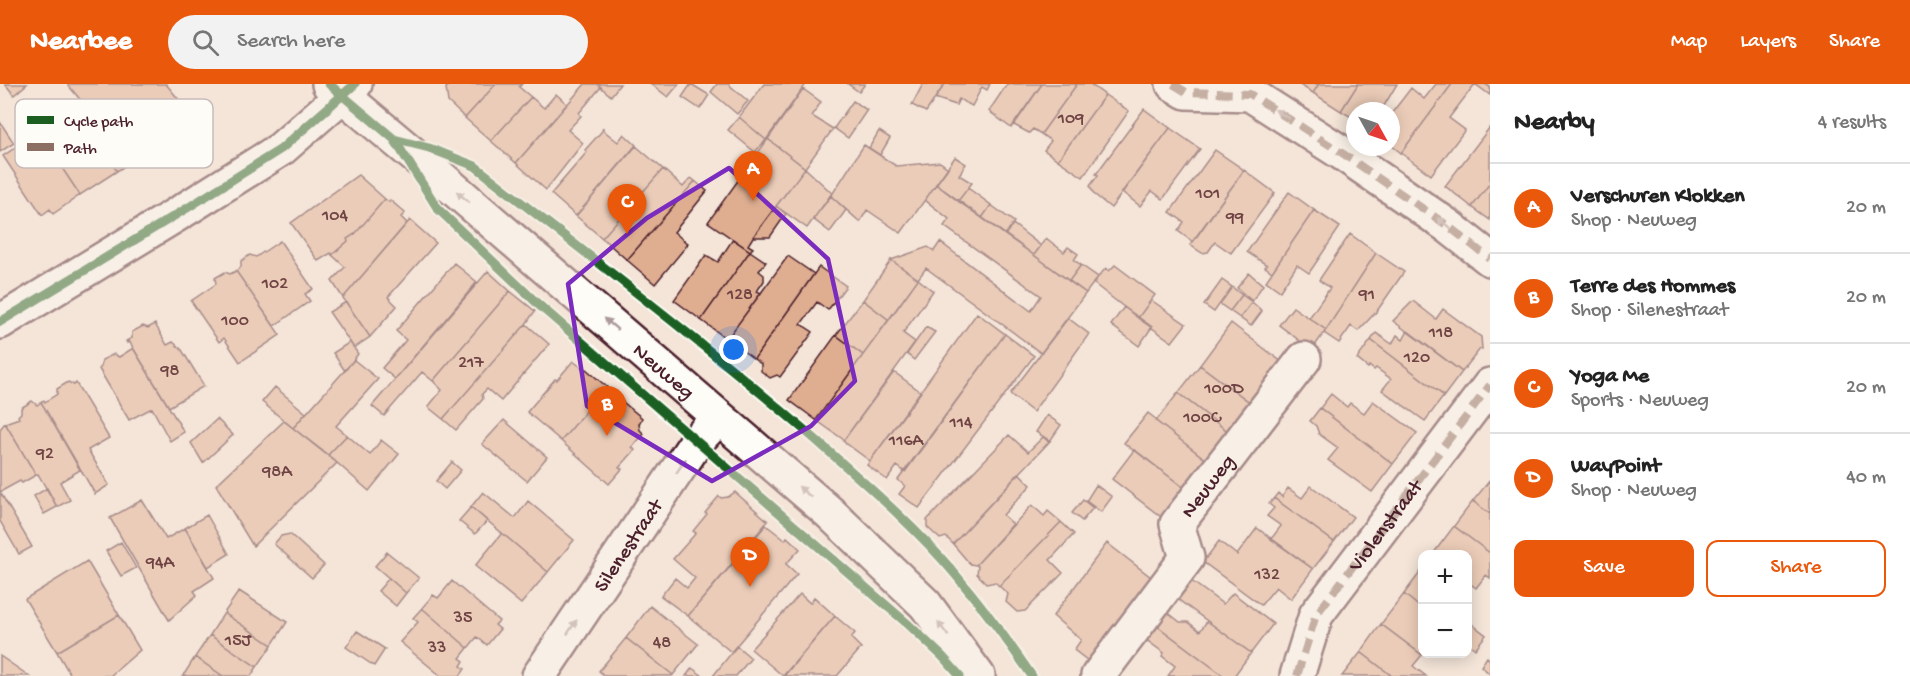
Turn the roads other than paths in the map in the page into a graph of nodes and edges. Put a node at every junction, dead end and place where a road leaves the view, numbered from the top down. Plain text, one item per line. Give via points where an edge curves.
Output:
1 (1173, 84) edge
2 (342, 88) edge
3 (1490, 259) edge
4 (0, 322) edge
5 (1304, 359) dead end
6 (1490, 385) edge
7 (718, 418) junction
8 (539, 676) edge
9 (978, 676) edge
10 (1098, 676) edge
11 (1297, 676) edge

3 -> 1 street via 1342,153 1250,94 1186,92
2 - 4 street via 281,149
7 -> 2 street, Neuweg
5 - 10 street, Neuweg via 1178,524 1187,558
6 - 11 street, Violenstraat via 1316,615
8 -> 7 street, Silenestraat via 698,441
9 -> 7 street, Neuweg via 924,604 830,513

